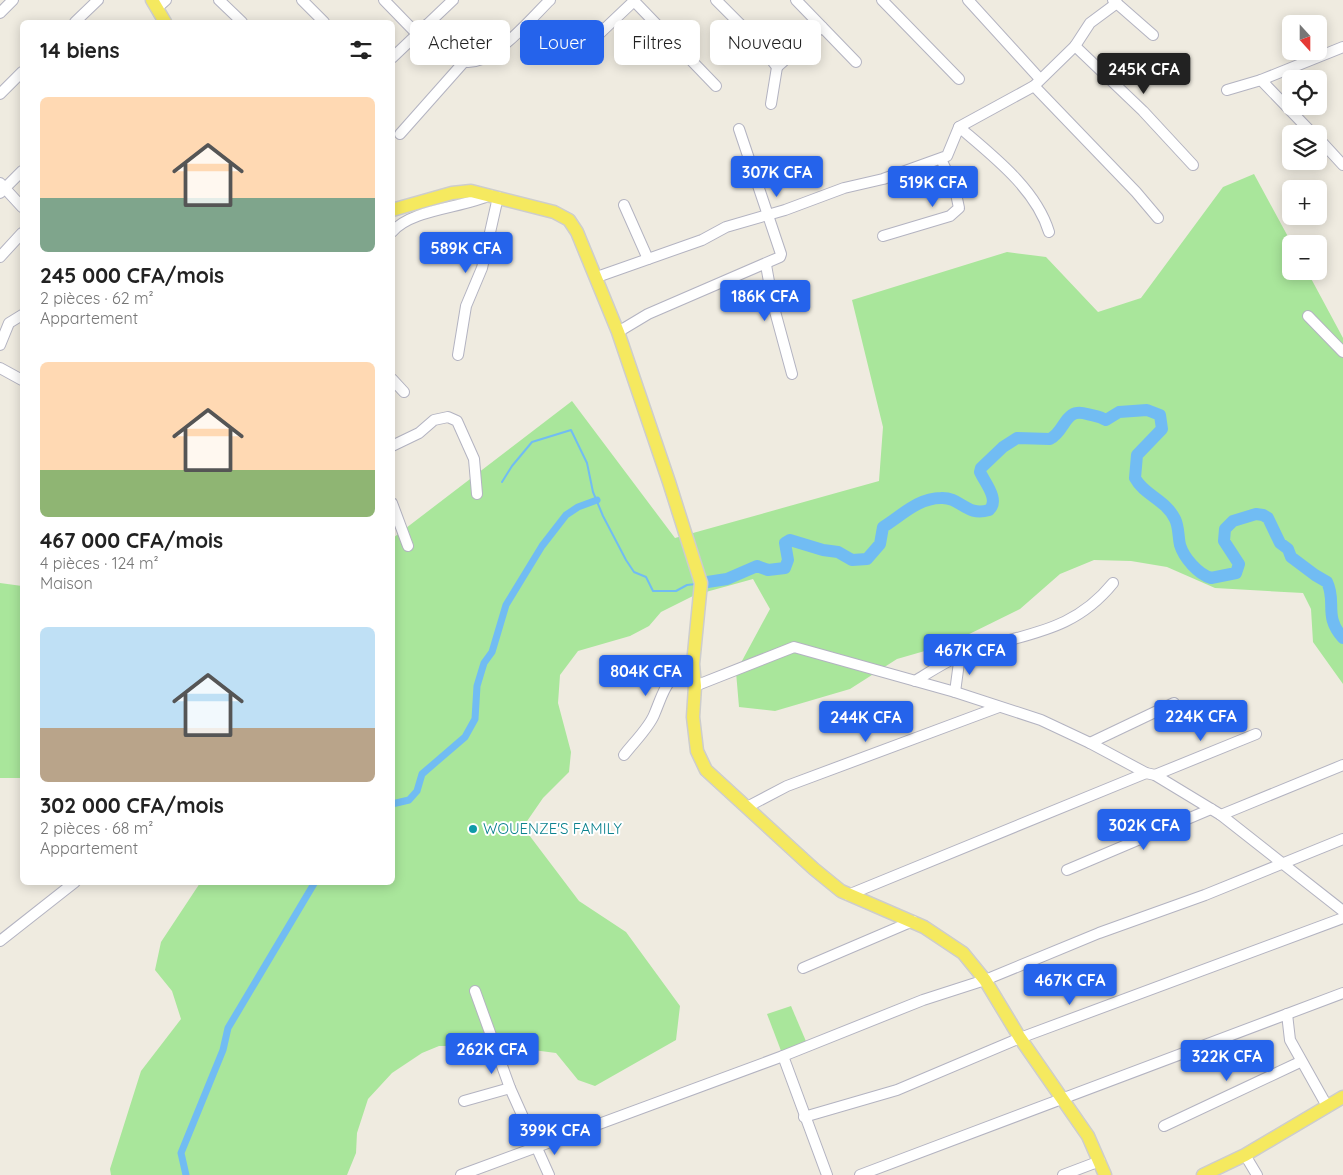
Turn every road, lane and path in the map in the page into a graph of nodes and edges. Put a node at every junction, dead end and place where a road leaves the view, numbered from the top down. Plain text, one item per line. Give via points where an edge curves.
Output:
1 (13, 0) edge
2 (98, 0) edge
3 (219, 0) edge
4 (302, 0) edge
5 (384, 0) edge
6 (453, 0) edge
7 (550, 0) edge
8 (635, 0) edge
9 (716, 0) edge
10 (796, 0) edge
11 (882, 0) edge
12 (968, 0) edge
13 (1115, 2) edge
14 (159, 3) edge
15 (0, 13) edge
16 (77, 20) edge
17 (164, 20) edge
18 (240, 20) edge
19 (322, 20) edge
20 (431, 20) edge
21 (410, 27) edge
22 (822, 27) junction
23 (604, 29) edge
24 (1153, 35) dead end
25 (510, 38) edge
26 (410, 41) edge
27 (1075, 46) junction
28 (1343, 47) edge
29 (395, 55) edge
30 (856, 62) dead end
31 (462, 65) edge
32 (777, 66) junction
33 (20, 74) edge
34 (959, 79) dead end
35 (1262, 80) junction
36 (1037, 82) junction
37 (716, 86) dead end
38 (1227, 90) dead end
39 (0, 94) edge
40 (772, 104) dead end
41 (1305, 125) edge
42 (959, 127) junction
43 (739, 129) dead end
44 (400, 134) dead end
45 (1327, 147) edge
46 (941, 159) junction
47 (1343, 164) edge
48 (1193, 165) dead end
49 (20, 172) edge
50 (2, 188) edge
51 (494, 196) junction
52 (20, 205) edge
53 (624, 205) dead end
54 (395, 209) edge
55 (767, 214) junction
56 (1158, 218) dead end
57 (395, 230) edge
58 (1049, 232) dead end
59 (20, 236) edge
60 (883, 236) dead end
61 (0, 257) edge
62 (648, 259) junction
63 (766, 264) junction
64 (597, 277) junction
65 (20, 316) edge
66 (1308, 316) dead end
67 (618, 332) junction
68 (0, 345) edge
69 (1343, 352) edge
70 (458, 355) dead end
71 (0, 368) edge
72 (792, 374) dead end
73 (20, 379) edge
74 (395, 383) edge
75 (404, 392) dead end
76 (395, 444) edge
77 (477, 494) dead end
78 (395, 511) edge
79 (408, 546) dead end
80 (1114, 583) dead end
81 (960, 655) junction
82 (693, 664) junction
83 (915, 681) junction
84 (695, 686) junction
85 (954, 692) junction
86 (1174, 703) dead end
87 (999, 707) junction
88 (1256, 734) dead end
89 (1090, 743) junction
90 (624, 755) dead end
91 (1343, 765) edge
92 (1150, 774) junction
93 (747, 807) junction
94 (1211, 809) junction
95 (1221, 815) junction
96 (1343, 839) edge
97 (1283, 863) junction
98 (1067, 870) dead end
99 (71, 885) edge
100 (848, 895) junction
101 (1343, 911) edge
102 (1343, 918) edge
103 (913, 922) junction
104 (0, 941) edge
105 (803, 968) dead end
106 (985, 980) junction
107 (475, 991) dead end
108 (1343, 992) edge
109 (1287, 1014) junction
110 (1020, 1038) junction
111 (783, 1056) junction
112 (1300, 1062) junction
113 (510, 1088) junction
114 (1343, 1097) edge
115 (1060, 1098) junction
116 (464, 1101) dead end
117 (1327, 1106) junction
118 (804, 1117) junction
119 (1164, 1126) dead end
120 (538, 1147) junction
121 (1245, 1155) junction
122 (1100, 1161) junction
123 (461, 1175) edge
124 (549, 1175) edge
125 (828, 1175) edge
126 (860, 1175) edge
127 (1063, 1175) edge
128 (1104, 1175) edge
129 (1203, 1175) edge
130 (1257, 1175) edge

1 - 15 street
2 - 16 street
3 - 18 street
4 - 19 street
5 - 21 street
6 - 20 street
7 - 25 street
8 - 23 street
8 - 37 street
9 - 32 street
10 - 22 street
11 - 34 street
12 - 36 street
13 - 24 street
13 - 27 street via 1090,23
14 - 17 main road
22 - 30 street
22 - 32 street
26 - 29 street
27 - 36 street
27 - 48 street via 1143,111
28 - 35 street
31 - 44 street
32 - 40 street
33 - 39 street
35 - 38 street
35 - 41 street
36 - 42 street
36 - 56 street
42 - 46 street via 947,156
42 - 58 street via 1006,168 1043,214
43 - 55 street
45 - 47 street
46 - 55 street
46 - 60 street via 955,189 959,208 950,216
49 - 50 street
50 - 52 street
51 - 54 main road via 472,191 452,193
51 - 57 street via 414,218
51 - 64 main road via 554,212 568,220 577,232
51 - 70 street via 482,268 466,306
53 - 62 street
55 - 62 street
55 - 63 street via 781,254 778,260
59 - 61 street
62 - 64 street
63 - 67 street via 648,314
63 - 72 street
64 - 67 main road
65 - 68 street via 9,322
66 - 69 street
67 - 82 main road via 701,583
71 - 73 street
74 - 75 street
76 - 77 street via 434,420 448,417 457,421 474,459
78 - 79 street
80 - 81 street via 1092,606 1065,623
81 - 83 street
81 - 85 street
82 - 84 main road
82 - 90 street via 674,675 654,716
83 - 84 street via 794,647
83 - 85 street
84 - 93 main road via 693,717 697,751 706,770
85 - 87 street
86 - 89 street
87 - 89 street via 1041,720
87 - 93 street via 787,786
88 - 92 street
89 - 92 street
91 - 95 street
92 - 94 street
92 - 100 street
93 - 100 main road via 814,869
94 - 95 street
94 - 98 street
95 - 97 street
96 - 97 street
97 - 101 street
97 - 106 street via 1205,895 1099,932
99 - 104 street
100 - 103 main road
102 - 110 street
103 - 105 street
103 - 106 main road via 962,953
106 - 110 main road
106 - 111 street via 923,1000
107 - 113 street
108 - 109 street
109 - 112 street via 1290,1040
109 - 115 street
110 - 115 main road
110 - 118 street via 897,1090
111 - 118 street
111 - 120 street
112 - 117 street
112 - 119 street
113 - 116 street
113 - 120 street
114 - 117 main road
115 - 122 main road via 1088,1136
115 - 126 street
117 - 121 main road
118 - 125 street
120 - 123 street
120 - 124 street
121 - 129 main road
121 - 130 street
122 - 127 street
122 - 128 main road

